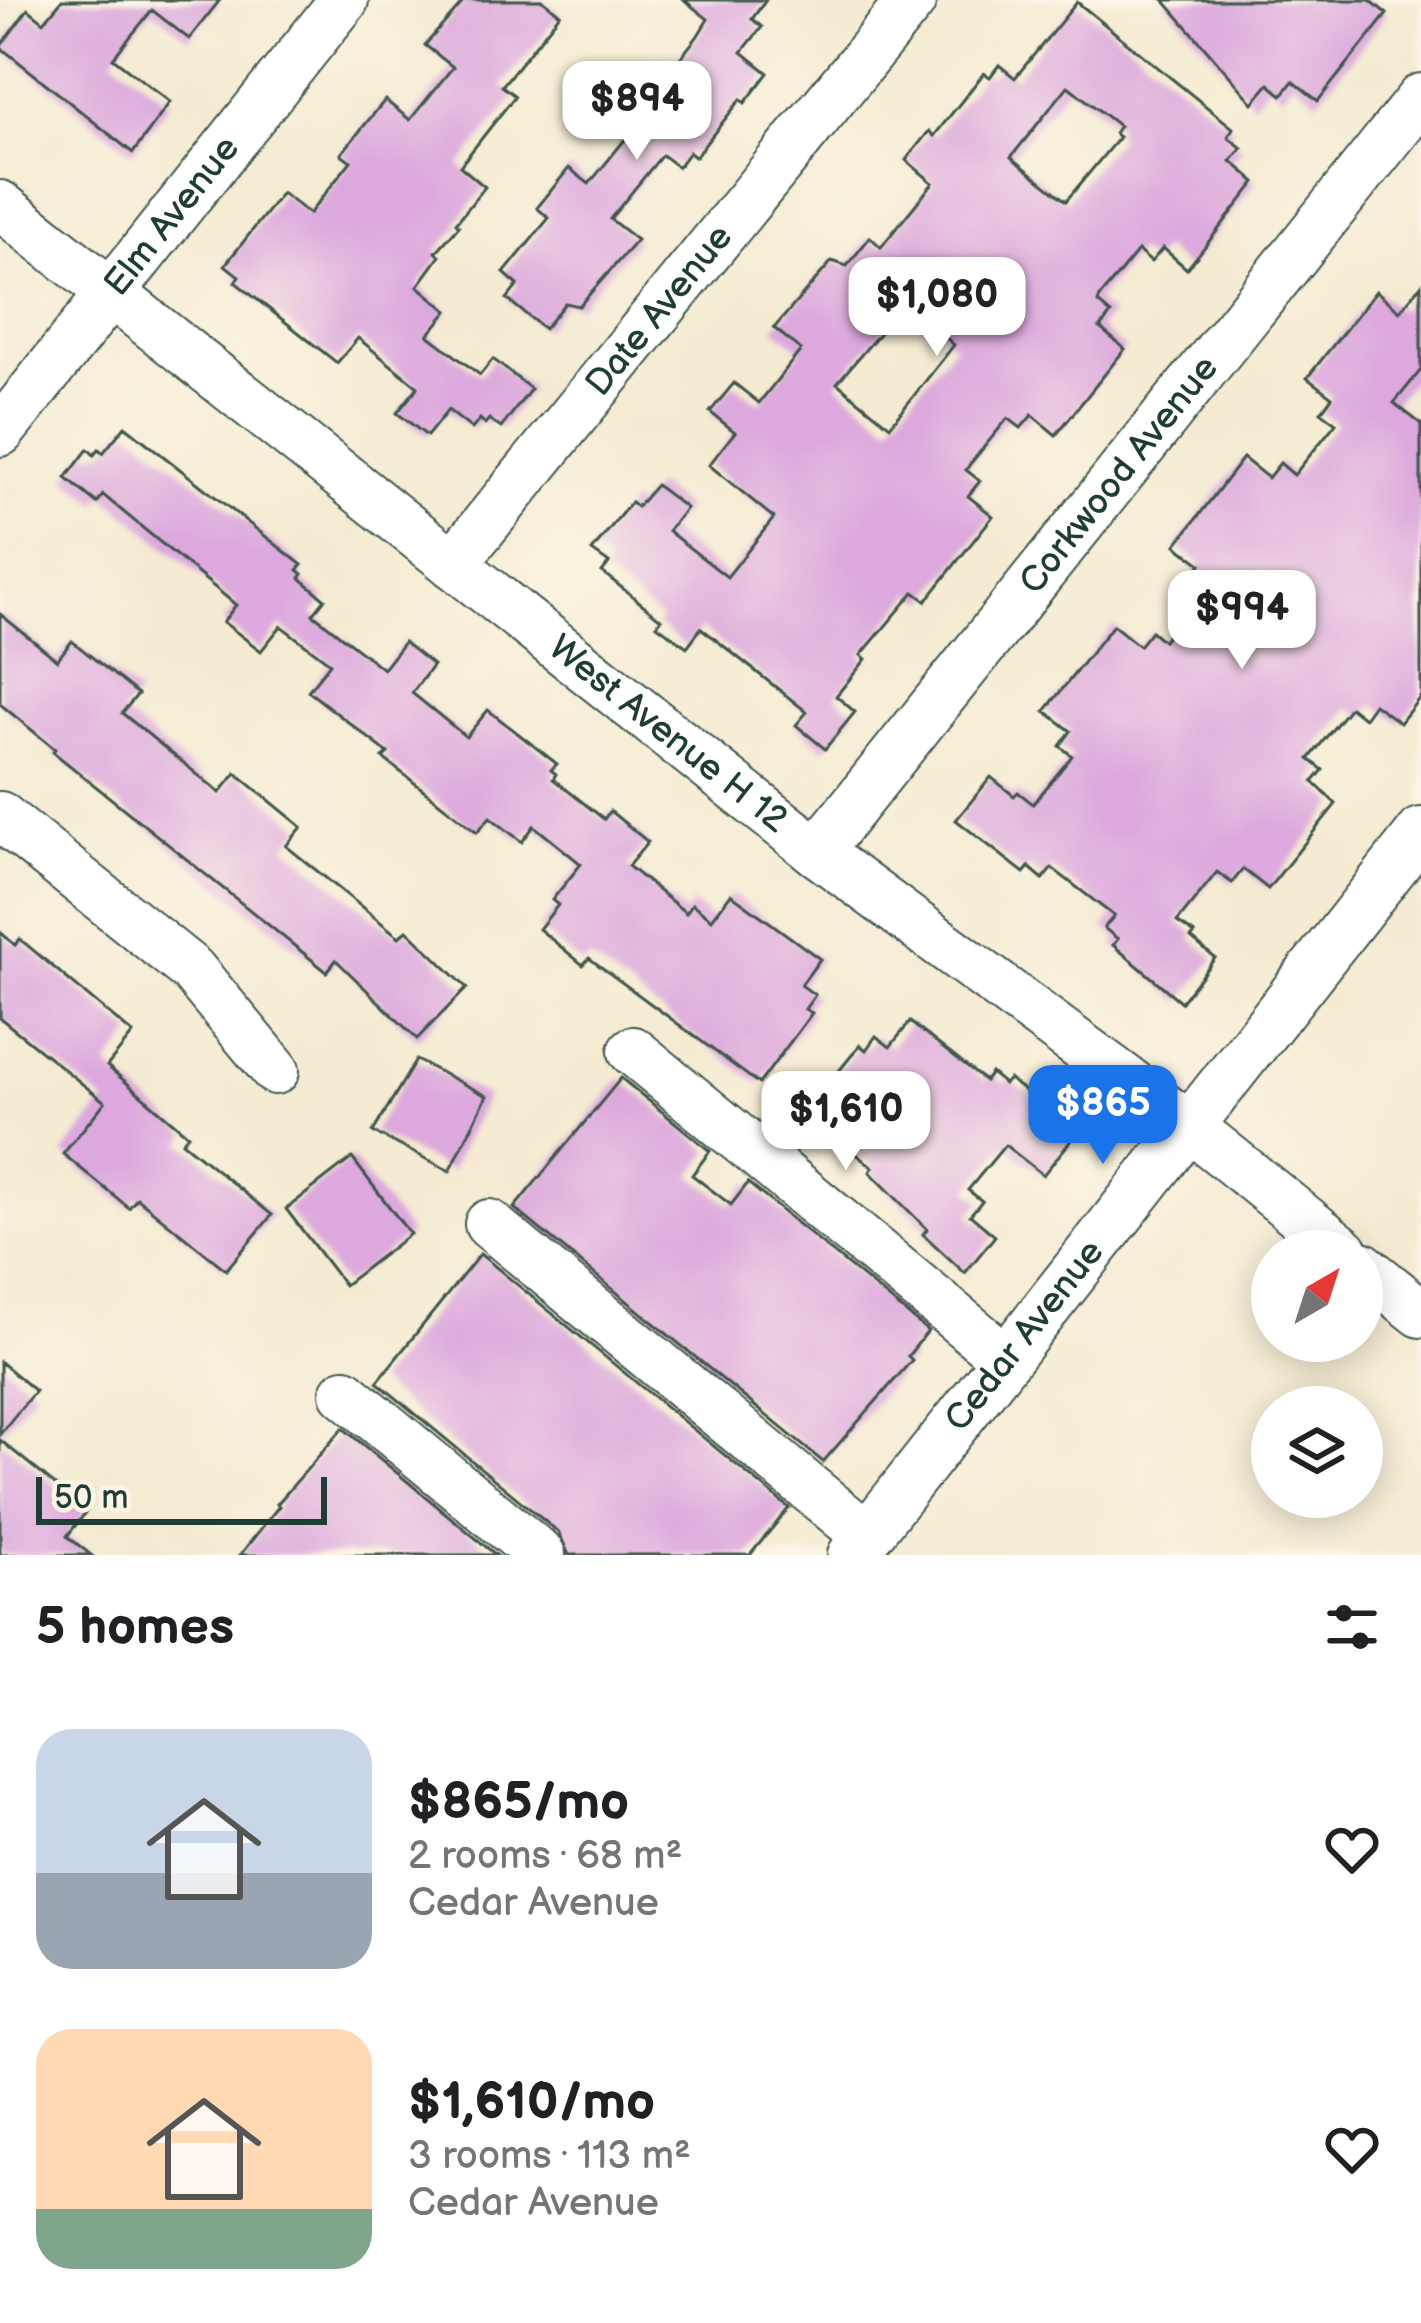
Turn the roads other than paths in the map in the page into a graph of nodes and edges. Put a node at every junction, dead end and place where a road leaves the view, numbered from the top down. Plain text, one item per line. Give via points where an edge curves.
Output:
1 (344, 0) edge
2 (912, 0) edge
3 (1421, 98) edge
4 (0, 205) edge
5 (112, 291) junction
6 (0, 432) edge
7 (453, 564) junction
8 (0, 816) edge
9 (1421, 832) edge
10 (817, 852) junction
11 (633, 1052) dead end
12 (275, 1070) dead end
13 (1189, 1126) junction
14 (489, 1224) dead end
15 (1318, 1230) edge
16 (1383, 1283) edge
17 (1421, 1313) edge
18 (1006, 1359) junction
19 (345, 1393) dead end
20 (859, 1545) edge
21 (542, 1555) edge

1 - 5 street, Elm Avenue
2 - 7 street, Date Avenue
3 - 10 street, Corkwood Avenue
4 - 5 street, West Avenue H 12
5 - 6 street, Elm Avenue
5 - 7 street, West Avenue H 12
7 - 10 street, West Avenue H 12
8 - 12 street via 192,970
9 - 13 street, Cedar Avenue
10 - 13 street, West Avenue H 12
11 - 18 street
13 - 15 street, West Avenue H 12
13 - 18 street, Cedar Avenue
14 - 20 street
16 - 17 street
18 - 20 street, Cedar Avenue
19 - 21 street

